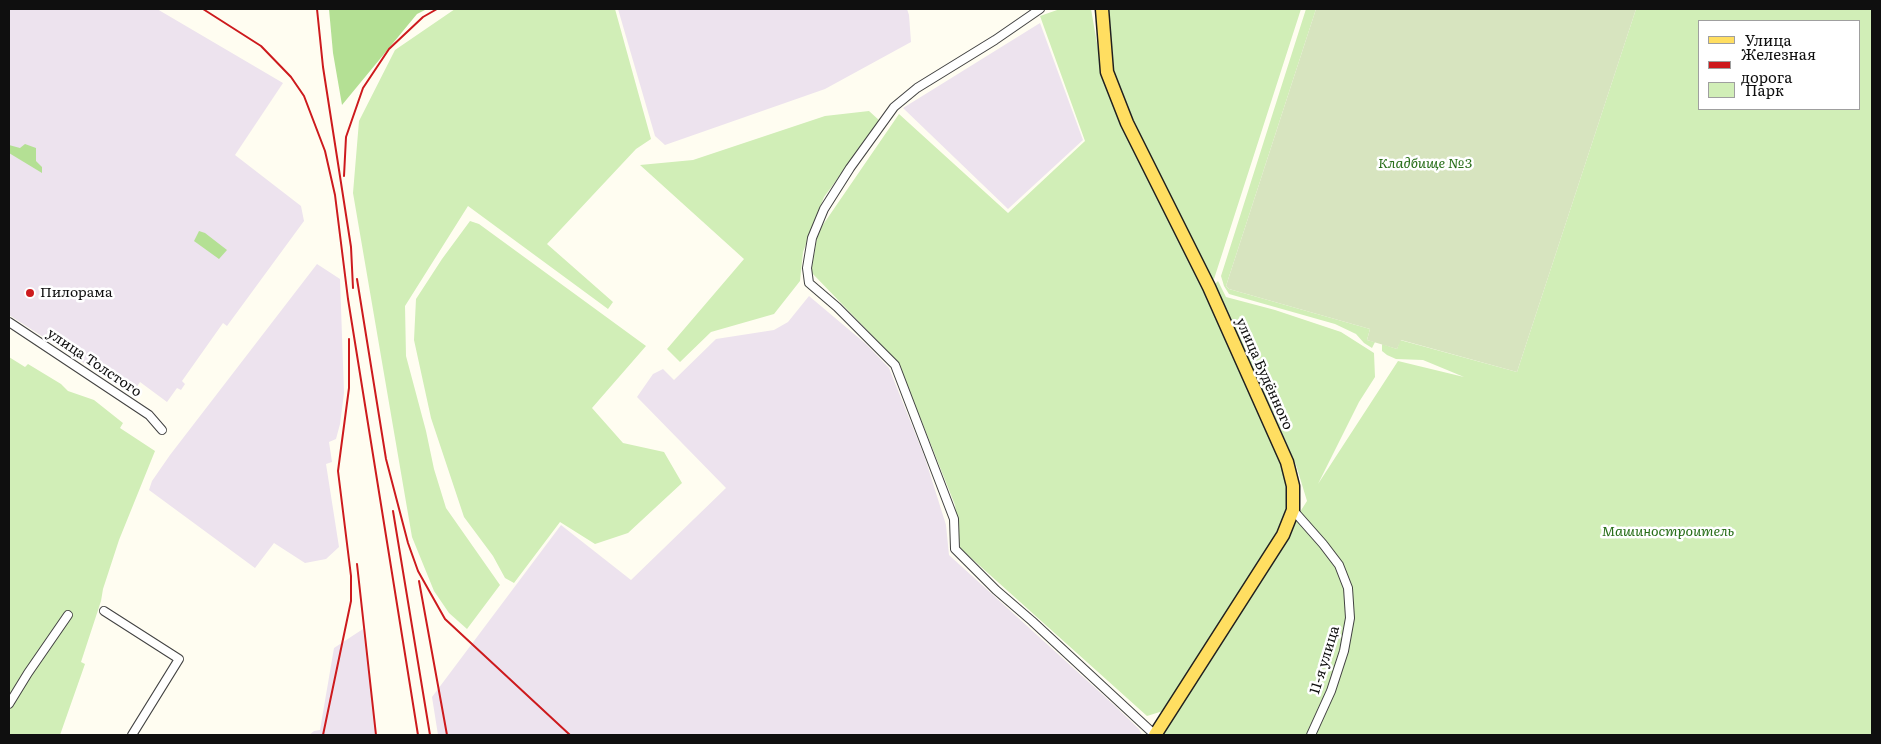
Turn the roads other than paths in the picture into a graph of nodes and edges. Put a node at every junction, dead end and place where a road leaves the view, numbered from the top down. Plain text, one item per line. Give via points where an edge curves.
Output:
1 (1040, 9) edge
2 (1102, 9) edge
3 (9, 322) edge
4 (162, 430) dead end
5 (1293, 510) junction
6 (104, 611) dead end
7 (68, 615) dead end
8 (9, 704) edge
9 (132, 735) edge
10 (1155, 735) edge
11 (1311, 735) edge

1 - 10 street via 917,88 894,107 824,209 812,238 807,268 809,283 895,365 954,519 955,549
2 - 5 main road, улица Будённого via 1107,72 1127,123 1209,287 1288,462
3 - 4 street, улица Толстого via 148,415
5 - 10 main road, улица Будённого via 1282,535
5 - 11 street, 11-я улица via 1339,564 1348,588 1350,618 1344,651 1331,691
6 - 9 street via 180,659
7 - 8 street

